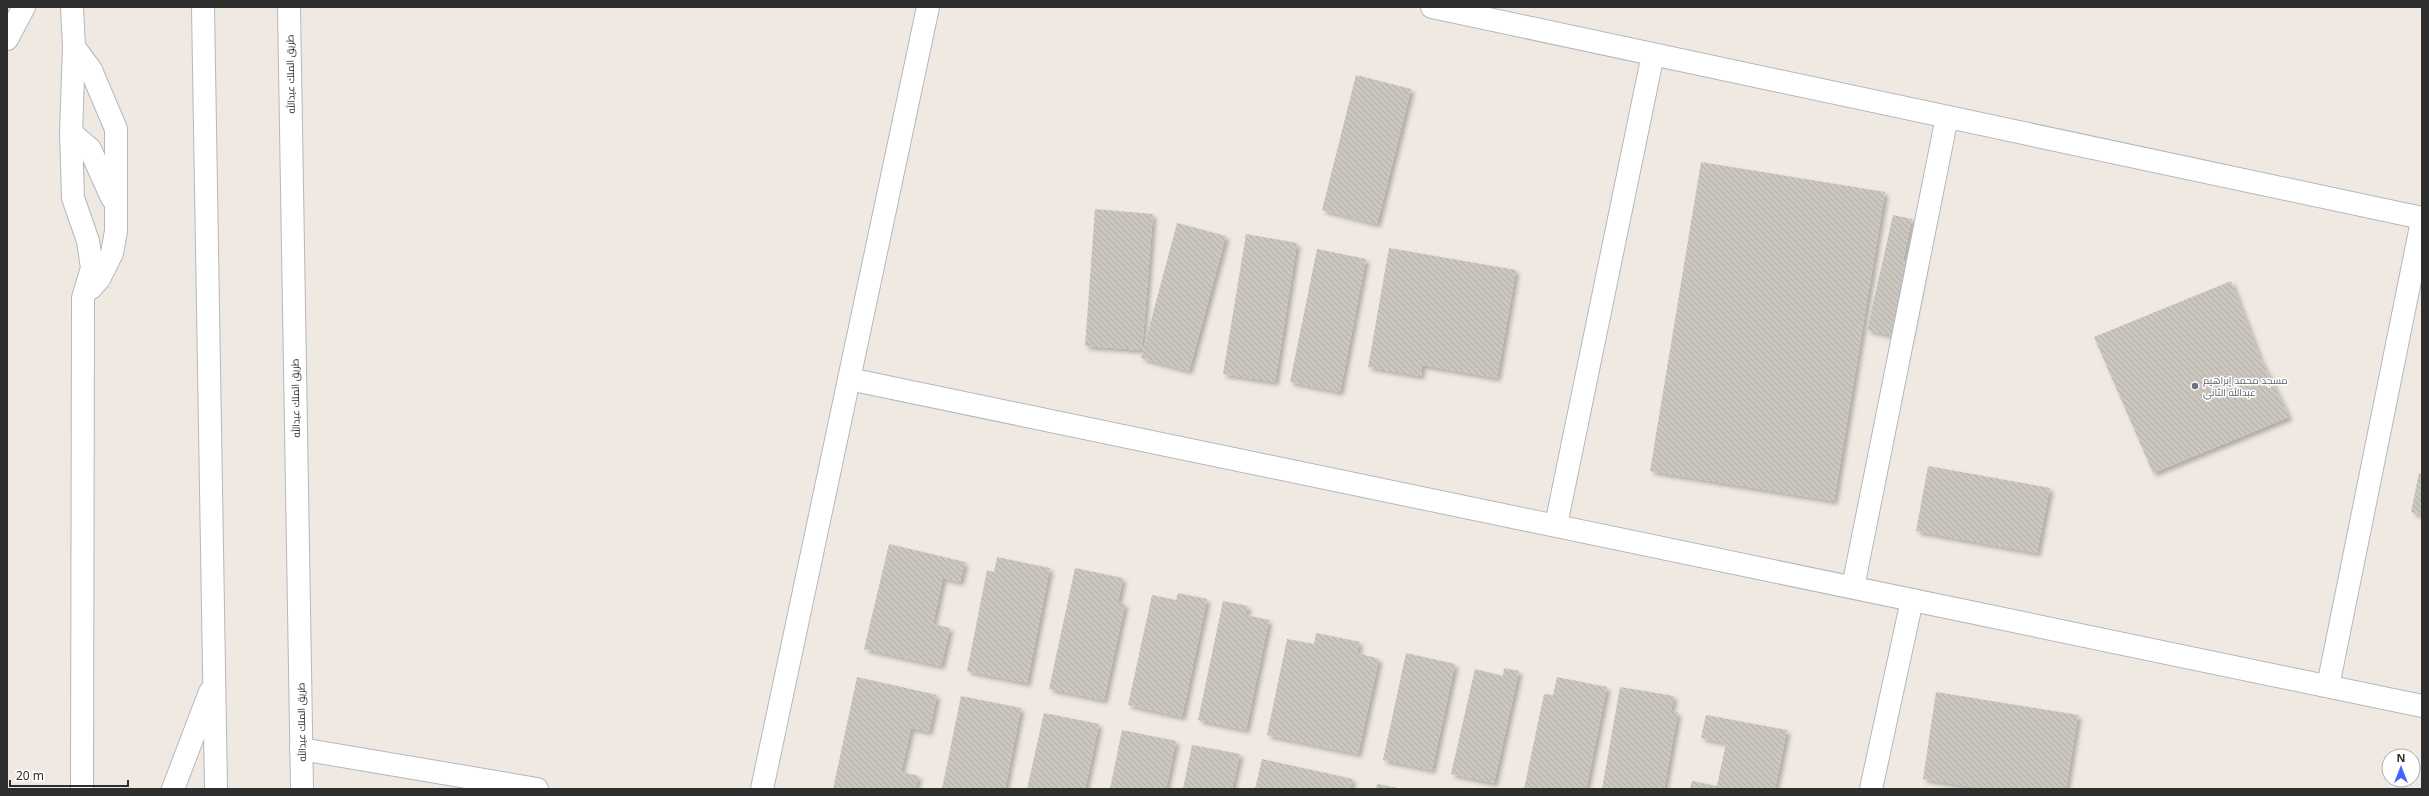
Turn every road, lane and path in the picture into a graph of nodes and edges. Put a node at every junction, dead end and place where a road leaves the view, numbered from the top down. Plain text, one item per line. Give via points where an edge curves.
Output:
1 (24, 7) edge
2 (72, 7) edge
3 (204, 7) edge
4 (289, 7) edge
5 (928, 7) edge
6 (1432, 7) edge
7 (7, 40) edge
8 (74, 47) junction
9 (1653, 54) junction
10 (1947, 117) junction
11 (71, 133) junction
12 (116, 207) junction
13 (2422, 218) edge
14 (2422, 221) edge
15 (83, 298) junction
16 (849, 378) junction
17 (1556, 525) junction
18 (1853, 587) junction
19 (1912, 600) junction
20 (214, 681) junction
21 (2328, 686) junction
22 (2422, 706) edge
23 (301, 749) junction
24 (82, 789) edge
25 (173, 789) edge
26 (216, 789) edge
27 (302, 789) edge
28 (537, 789) edge
29 (762, 789) edge
30 (1871, 789) edge

1 - 7 street
2 - 8 street
3 - 20 street
4 - 23 street, طريق الملك عبدالله
5 - 16 street
6 - 9 street
8 - 11 street
8 - 12 street via 91,70 116,129
9 - 10 street
9 - 17 street
10 - 13 street
10 - 18 street
11 - 12 street via 90,149
11 - 15 street via 73,198 88,241 92,268
12 - 15 street via 116,231 112,253 99,279
14 - 21 street
15 - 24 street
16 - 17 street
16 - 29 street
17 - 18 street
18 - 19 street
19 - 21 street
19 - 30 street
20 - 25 street
20 - 26 street
21 - 22 street
23 - 27 street, طريق الملك عبدالله
23 - 28 street

